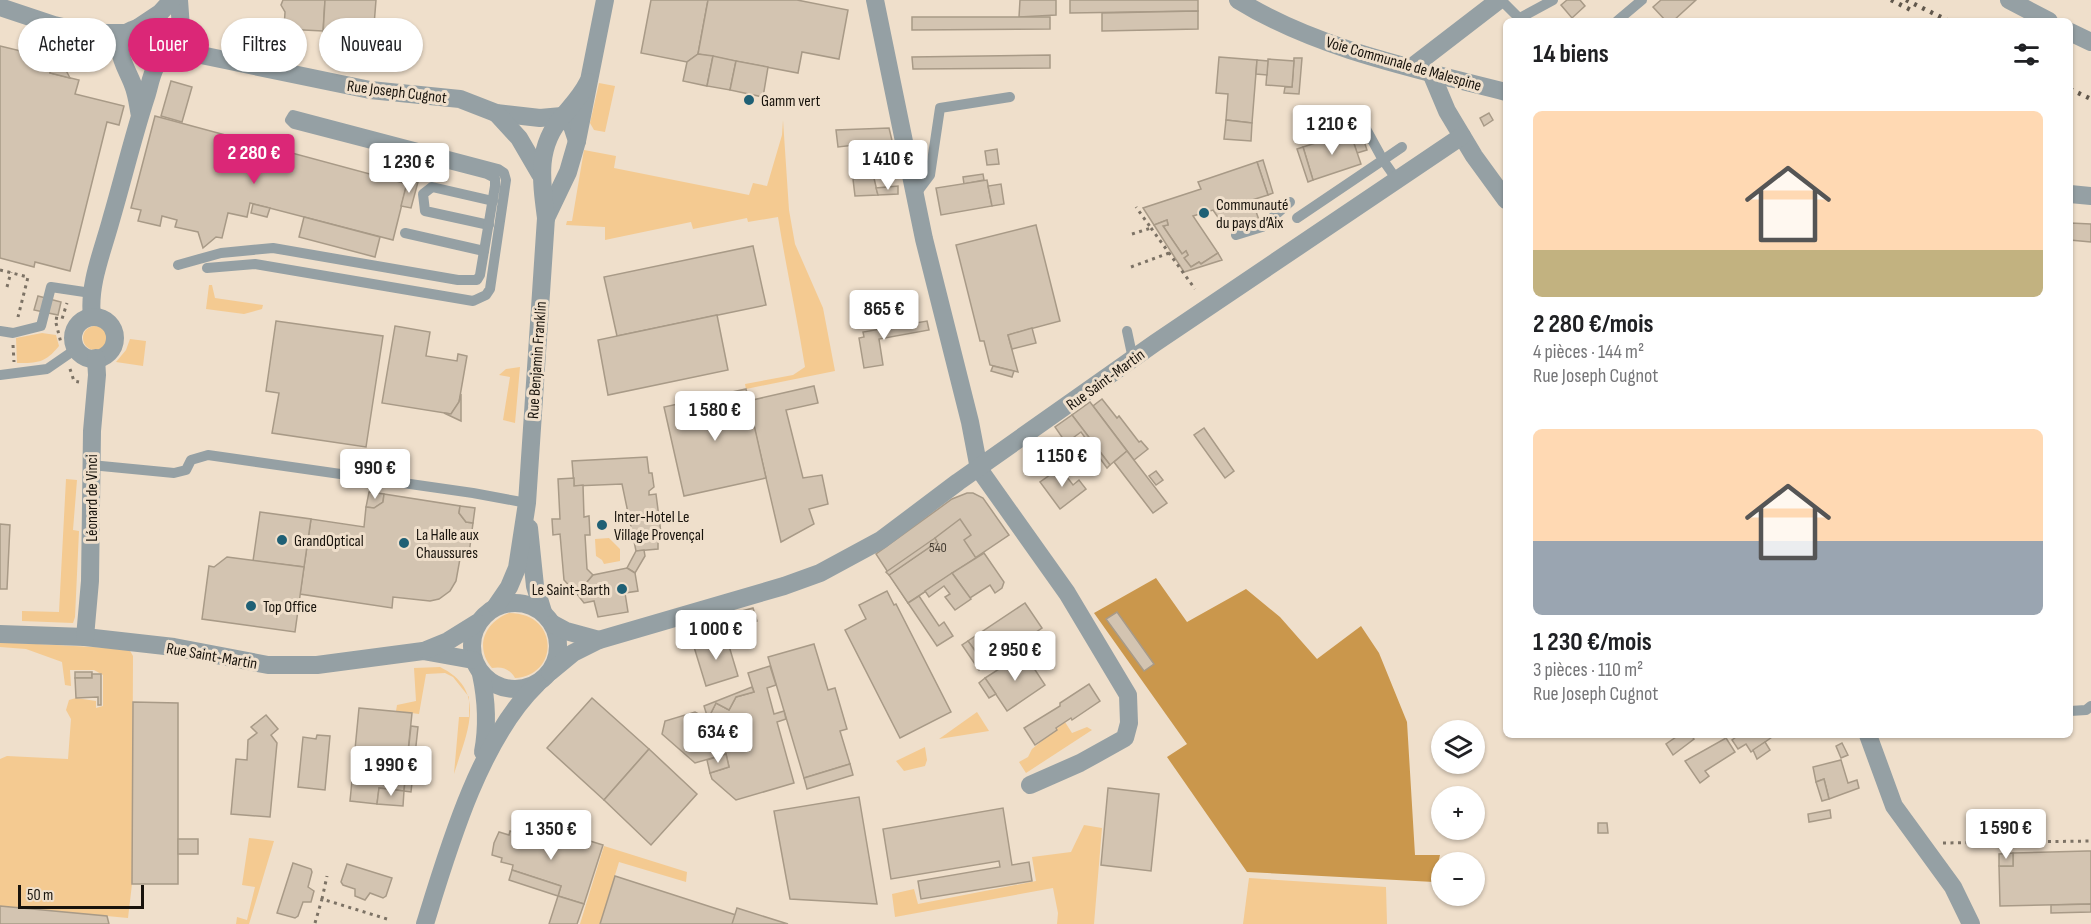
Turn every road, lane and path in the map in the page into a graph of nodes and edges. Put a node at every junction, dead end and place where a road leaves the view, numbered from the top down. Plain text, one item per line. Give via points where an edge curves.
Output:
1 (176, 0) edge
2 (605, 0) edge
3 (875, 0) edge
4 (1238, 0) edge
5 (1500, 0) edge
6 (1553, 0) edge
7 (1642, 0) edge
8 (2009, 0) edge
9 (0, 7) edge
10 (33, 18) edge
11 (152, 18) edge
12 (171, 18) edge
13 (179, 18) edge
14 (1519, 18) edge
15 (1524, 18) edge
16 (1621, 18) edge
17 (2043, 18) edge
18 (2073, 33) edge
19 (128, 35) edge
20 (2091, 42) edge
21 (116, 54) edge
22 (209, 56) edge
23 (123, 59) junction
24 (128, 63) edge
25 (1412, 67) junction
26 (154, 72) edge
27 (1431, 72) junction
28 (588, 82) junction
29 (1503, 91) edge
30 (1010, 97) dead end
31 (496, 112) junction
32 (140, 116) junction
33 (562, 116) junction
34 (1366, 129) dead end
35 (1462, 136) junction
36 (519, 138) junction
37 (577, 141) junction
38 (1402, 147) dead end
39 (542, 154) junction
40 (571, 159) junction
41 (1383, 160) junction
42 (540, 174) junction
43 (1397, 180) junction
44 (2073, 194) edge
45 (915, 196) junction
46 (1503, 196) edge
47 (2091, 196) edge
48 (493, 201) junction
49 (1290, 202) dead end
50 (1136, 207) dead end
51 (546, 218) junction
52 (1297, 218) dead end
53 (489, 225) junction
54 (1151, 228) junction
55 (405, 233) dead end
56 (1132, 234) dead end
57 (1236, 236) dead end
58 (484, 251) junction
59 (1169, 253) junction
60 (178, 265) dead end
61 (1131, 267) dead end
62 (207, 268) dead end
63 (0, 270) edge
64 (11, 272) junction
65 (28, 277) dead end
66 (8, 287) dead end
67 (1196, 289) dead end
68 (91, 293) junction
69 (92, 317) junction
70 (0, 331) edge
71 (1127, 331) dead end
72 (76, 349) junction
73 (96, 358) junction
74 (1133, 359) junction
75 (0, 375) edge
76 (91, 465) junction
77 (979, 469) junction
78 (527, 503) junction
79 (496, 606) junction
80 (548, 618) junction
81 (477, 623) junction
82 (0, 634) edge
83 (86, 637) junction
84 (599, 640) junction
85 (423, 651) junction
86 (477, 667) junction
87 (544, 677) junction
88 (2091, 706) edge
89 (2073, 711) edge
90 (1869, 738) edge
91 (480, 768) junction
92 (1030, 784) dead end
93 (2091, 841) edge
94 (1920, 843) junction
95 (327, 876) dead end
96 (322, 899) junction
97 (387, 919) dead end
98 (315, 923) edge
99 (425, 924) edge
100 (1971, 924) edge

1 - 11 street
1 - 12 street
1 - 13 street
2 - 28 street
3 - 45 street
4 - 25 street, Voie Communale de Malespine via 1320,39
5 - 14 lane
5 - 25 street
6 - 15 lane
7 - 16 lane
8 - 17 street
9 - 10 street
18 - 20 street
19 - 23 street via 119,45
21 - 23 street
22 - 31 street, Rue Joseph Cugnot via 370,90 460,99
23 - 24 street
23 - 32 street
25 - 27 street, Voie Communale de Malespine
26 - 32 street
27 - 29 street, Voie Communale de Malespine
27 - 35 street
28 - 33 street
28 - 37 street
30 - 45 lane via 940,108 930,175
31 - 33 street, Rue Joseph Cugnot via 540,118
31 - 36 street, Rue Joseph Cugnot
32 - 68 street
33 - 37 street via 572,126
33 - 39 street
34 - 41 lane
35 - 43 street, Rue Saint-Martin
35 - 46 street
36 - 39 street, Rue Joseph Cugnot
36 - 42 street, Rue Joseph Cugnot
37 - 40 street
38 - 41 lane
39 - 40 street
39 - 42 street
40 - 51 street
41 - 43 lane
41 - 52 lane
42 - 51 street
43 - 74 street, Rue Saint-Martin
44 - 47 street
45 - 77 street
48 - 53 lane
48 - 53 lane via 432,187 423,194 425,211
48 - 62 lane via 495,178 487,174 294,124 290,120 293,115 504,173 490,289 473,301 255,264
49 - 57 lane via 1262,227
50 - 54 path
51 - 78 street, Rue Benjamin Franklin
53 - 58 lane
54 - 56 path
54 - 59 path
55 - 58 lane
58 - 60 lane via 480,275 477,280 468,281 273,248 221,253
59 - 61 path
59 - 67 path
63 - 64 path
64 - 65 path
64 - 66 path
68 - 69 street
68 - 70 lane via 51,287 41,326 13,333
69 - 72 street via 77,326
69 - 73 street via 106,321 115,334 111,350
71 - 74 lane
72 - 73 street via 88,358
72 - 75 lane via 47,369
73 - 76 street, Léonard de Vinci
74 - 77 street, Rue Saint-Martin
76 - 78 lane via 174,473 186,470 191,460 208,455
76 - 83 street, Léonard de Vinci
77 - 84 street, Rue Saint-Martin via 881,540 820,573
77 - 92 street via 1067,593 1128,695 1125,738
78 - 79 street, Rue Benjamin Franklin via 517,568
78 - 80 street, Rue Benjamin Franklin via 535,586
79 - 80 street via 528,604
79 - 81 street
80 - 84 street via 567,631
80 - 87 street via 558,640 557,657
81 - 85 street, Rue Saint-Martin
81 - 86 street via 471,641
82 - 83 street, Rue Saint-Martin
83 - 85 street, Rue Saint-Martin via 174,647 268,665 317,665
84 - 87 street, Rue Saint-Martin via 573,653
85 - 86 street, Rue Saint-Martin via 445,653
86 - 87 street via 493,684 508,689 523,689
86 - 91 street via 486,697 488,726
87 - 91 street, Rue Saint-Martin via 520,700
88 - 89 lane
90 - 94 street via 1894,806
91 - 99 street
93 - 94 path
94 - 100 street via 1953,887
95 - 96 path
96 - 97 path
96 - 98 path

